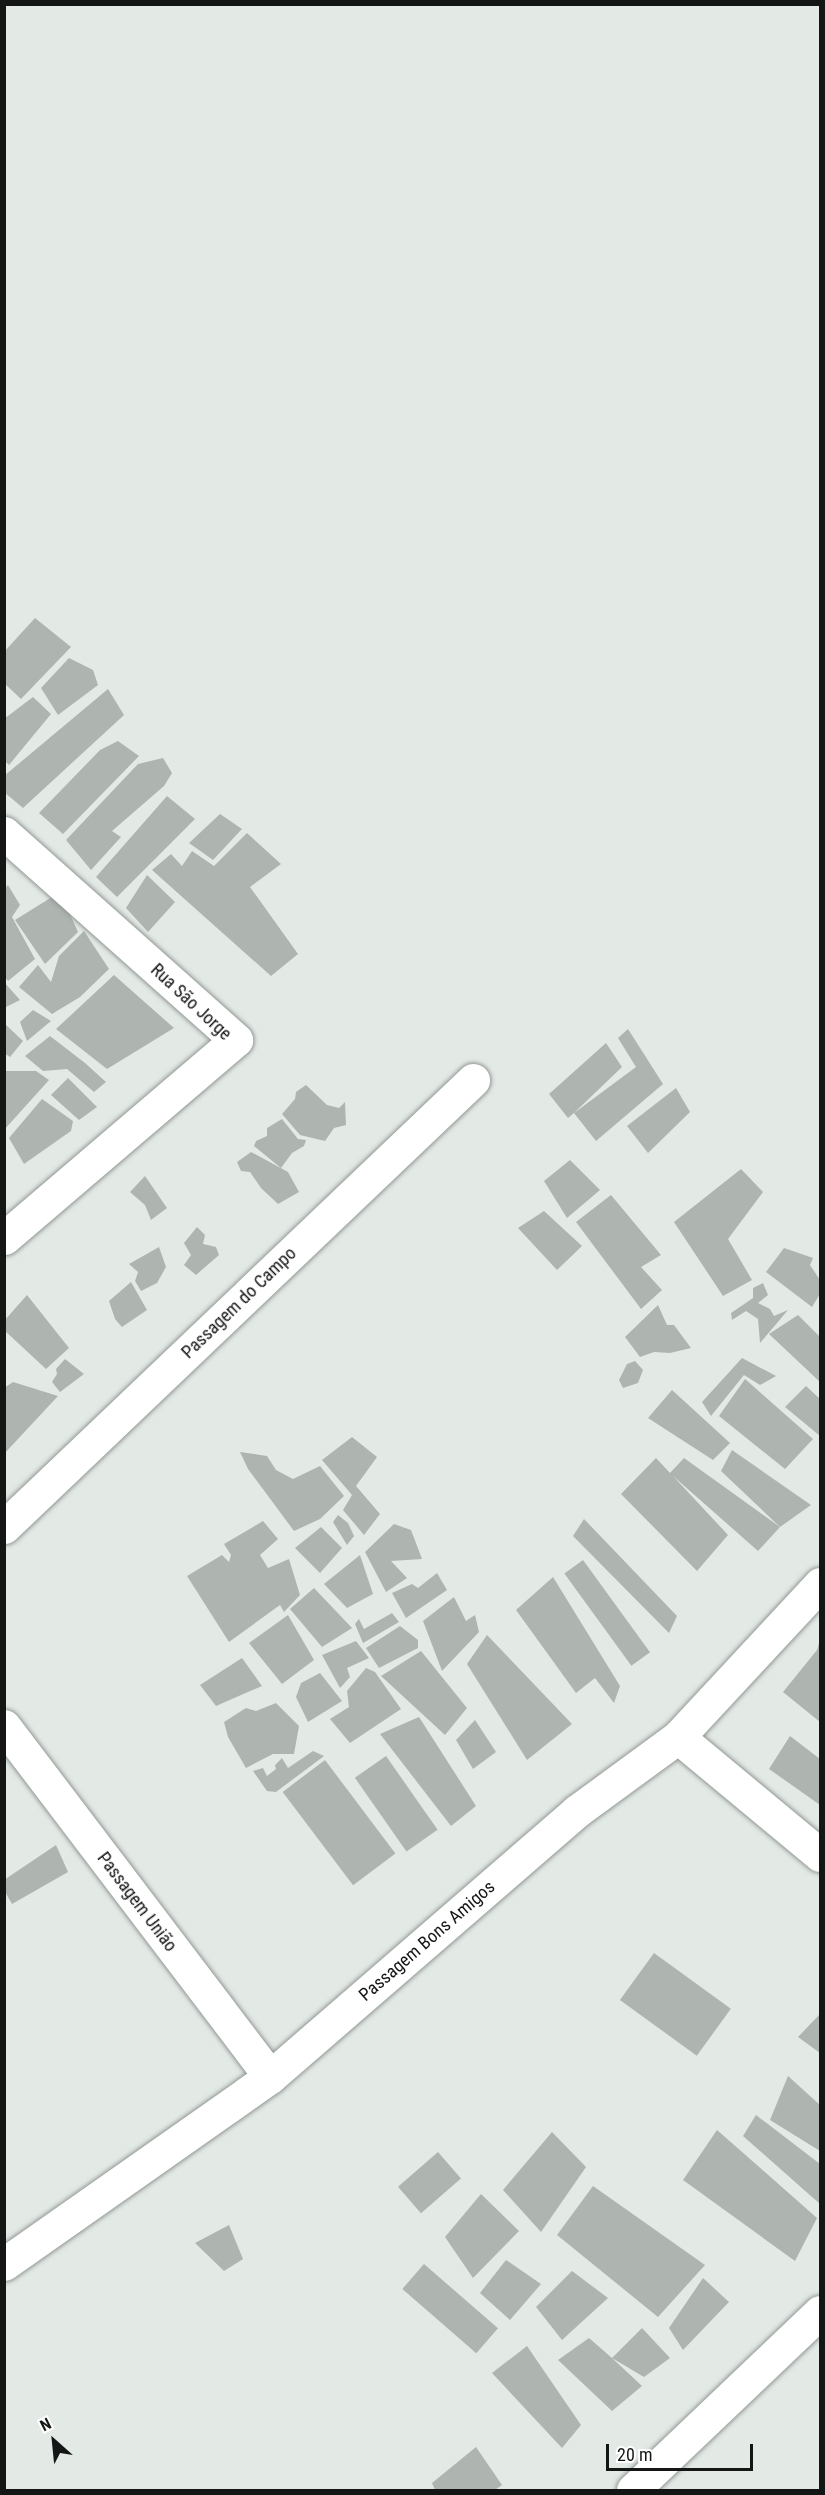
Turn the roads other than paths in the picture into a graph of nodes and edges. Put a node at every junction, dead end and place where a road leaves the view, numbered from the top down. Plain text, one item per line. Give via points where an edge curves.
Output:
1 (4, 833) edge
2 (473, 1080) dead end
3 (4, 1238) edge
4 (4, 1527) edge
5 (820, 1584) edge
6 (4, 1726) edge
7 (678, 1737) junction
8 (820, 1855) edge
9 (270, 2077) junction
10 (4, 2264) edge
11 (820, 2312) edge
12 (633, 2490) edge

1 - 3 street, Rua São Jorge via 236,1040
2 - 4 street, Passagem do Campo
5 - 7 street, Passagem Bons Amigos
6 - 9 street, Passagem União
7 - 8 street
7 - 9 street, Passagem Bons Amigos via 577,1811
9 - 10 street, Passagem Bons Amigos
11 - 12 street

